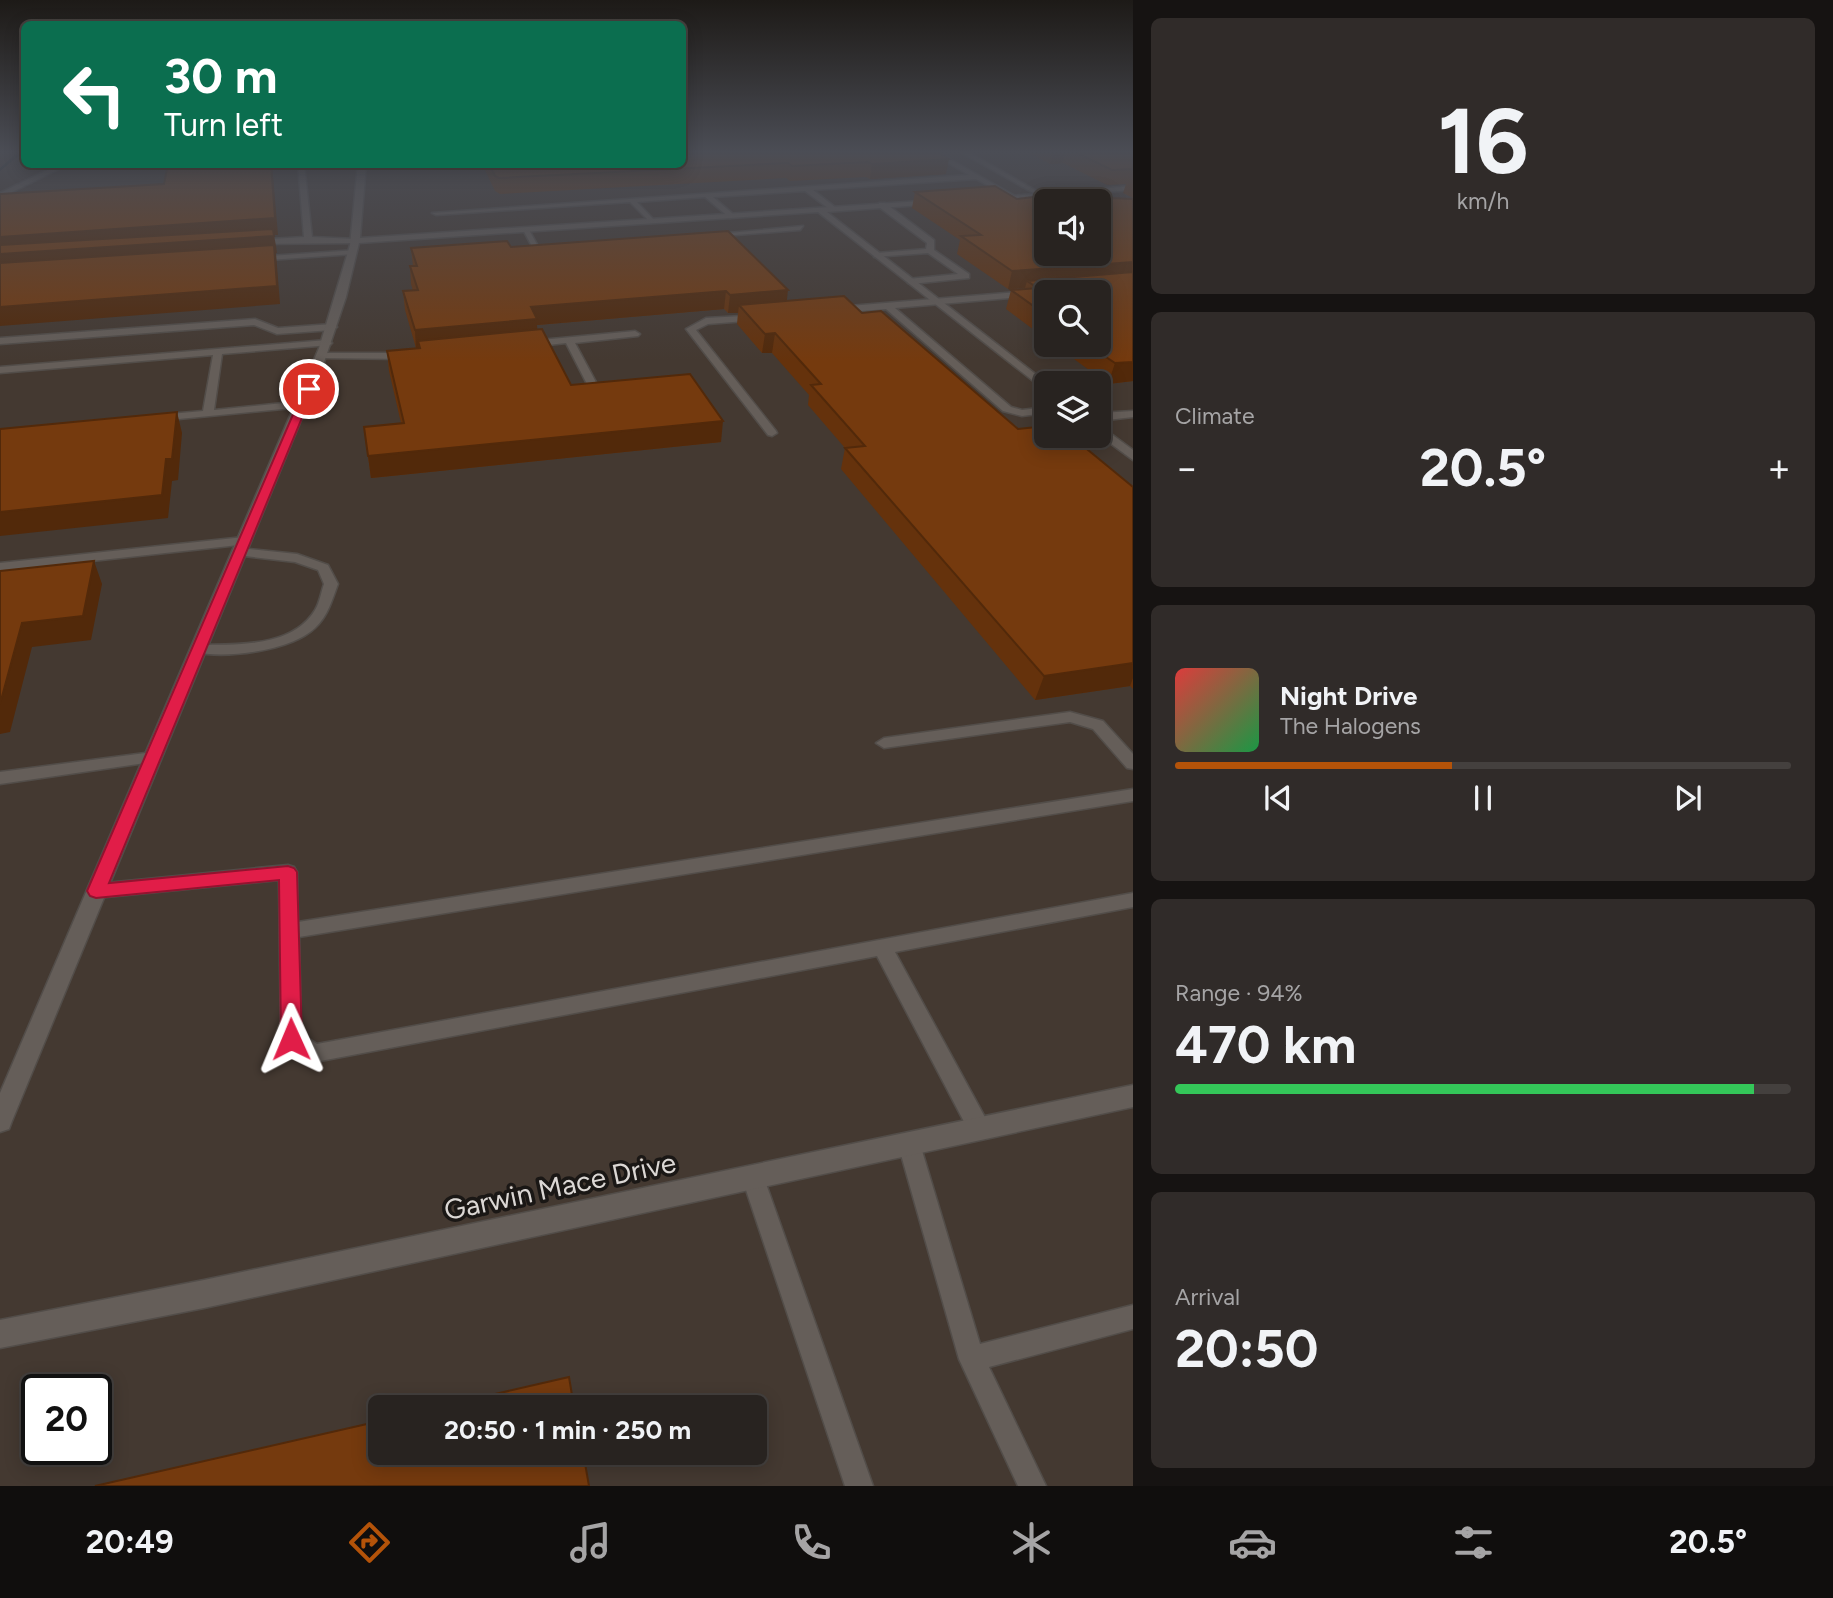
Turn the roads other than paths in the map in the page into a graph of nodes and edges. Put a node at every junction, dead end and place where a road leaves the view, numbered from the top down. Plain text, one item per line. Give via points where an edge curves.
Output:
1 (307, 222) edge
2 (358, 222) edge
3 (633, 222) edge
4 (710, 222) edge
5 (836, 222) edge
6 (905, 222) edge
7 (800, 228) dead end
8 (525, 230) junction
9 (722, 234) junction
10 (695, 236) edge
11 (308, 239) junction
12 (241, 243) edge
13 (355, 247) junction
14 (551, 247) edge
15 (537, 248) junction
16 (525, 249) edge
17 (930, 251) junction
18 (877, 255) junction
19 (245, 260) edge
20 (911, 281) junction
21 (1034, 293) edge
22 (937, 302) junction
23 (888, 306) junction
24 (823, 311) edge
25 (771, 316) edge
26 (332, 327) junction
27 (635, 334) dead end
28 (569, 340) junction
29 (0, 341) edge
30 (513, 346) edge
31 (324, 350) junction
32 (218, 352) junction
33 (416, 355) edge
34 (0, 370) edge
35 (1034, 379) edge
36 (593, 386) edge
37 (303, 404) junction
38 (1034, 412) edge
39 (208, 414) junction
40 (1133, 414) edge
41 (1111, 416) edge
42 (152, 419) edge
43 (772, 433) dead end
44 (1111, 439) edge
45 (1133, 456) edge
46 (242, 547) junction
47 (0, 567) edge
48 (199, 649) junction
49 (884, 743) dead end
50 (153, 757) junction
51 (1133, 764) edge
52 (0, 778) edge
53 (1133, 795) edge
54 (96, 891) junction
55 (1133, 900) edge
56 (289, 931) junction
57 (882, 947) junction
58 (1133, 1096) edge
59 (1, 1118) edge
60 (979, 1128) junction
61 (909, 1144) junction
62 (752, 1178) junction
63 (1133, 1317) edge
64 (0, 1334) edge
65 (972, 1359) junction
66 (859, 1486) edge
67 (1032, 1486) edge

1 - 11 lane
2 - 13 street
3 - 8 street
4 - 9 lane
5 - 18 street
6 - 17 lane via 931,242
7 - 9 lane
8 - 13 street
8 - 15 lane
9 - 10 lane
11 - 12 lane
11 - 13 lane
13 - 19 lane
13 - 26 street
14 - 15 lane
15 - 16 lane
17 - 18 lane
17 - 20 lane via 966,276
18 - 20 street
20 - 22 street
21 - 22 lane
22 - 23 lane
22 - 35 street
23 - 24 lane
23 - 38 lane via 1007,409
25 - 43 lane via 706,321 691,329
26 - 29 lane via 277,331 255,322
26 - 31 street
27 - 28 lane
28 - 30 lane
28 - 36 lane
31 - 32 lane
31 - 33 lane via 388,358
31 - 37 street
32 - 34 lane
32 - 39 lane
37 - 39 lane
37 - 46 street
39 - 42 lane
40 - 41 street
44 - 45 street
46 - 47 lane
46 - 48 street
46 - 48 lane via 323,568 331,584 322,611 304,630 280,642
48 - 50 street
49 - 51 lane via 1070,717 1098,724
50 - 52 lane
50 - 54 street
53 - 56 lane
54 - 56 lane via 288,872
54 - 59 street
55 - 57 lane
56 - 57 lane via 291,1039 315,1053
57 - 60 lane
58 - 60 street, Garwin Mace Drive
60 - 61 street, Garwin Mace Drive
61 - 62 street, Garwin Mace Drive
61 - 65 lane
62 - 64 street, Garwin Mace Drive
62 - 66 lane
63 - 65 lane
65 - 67 lane

